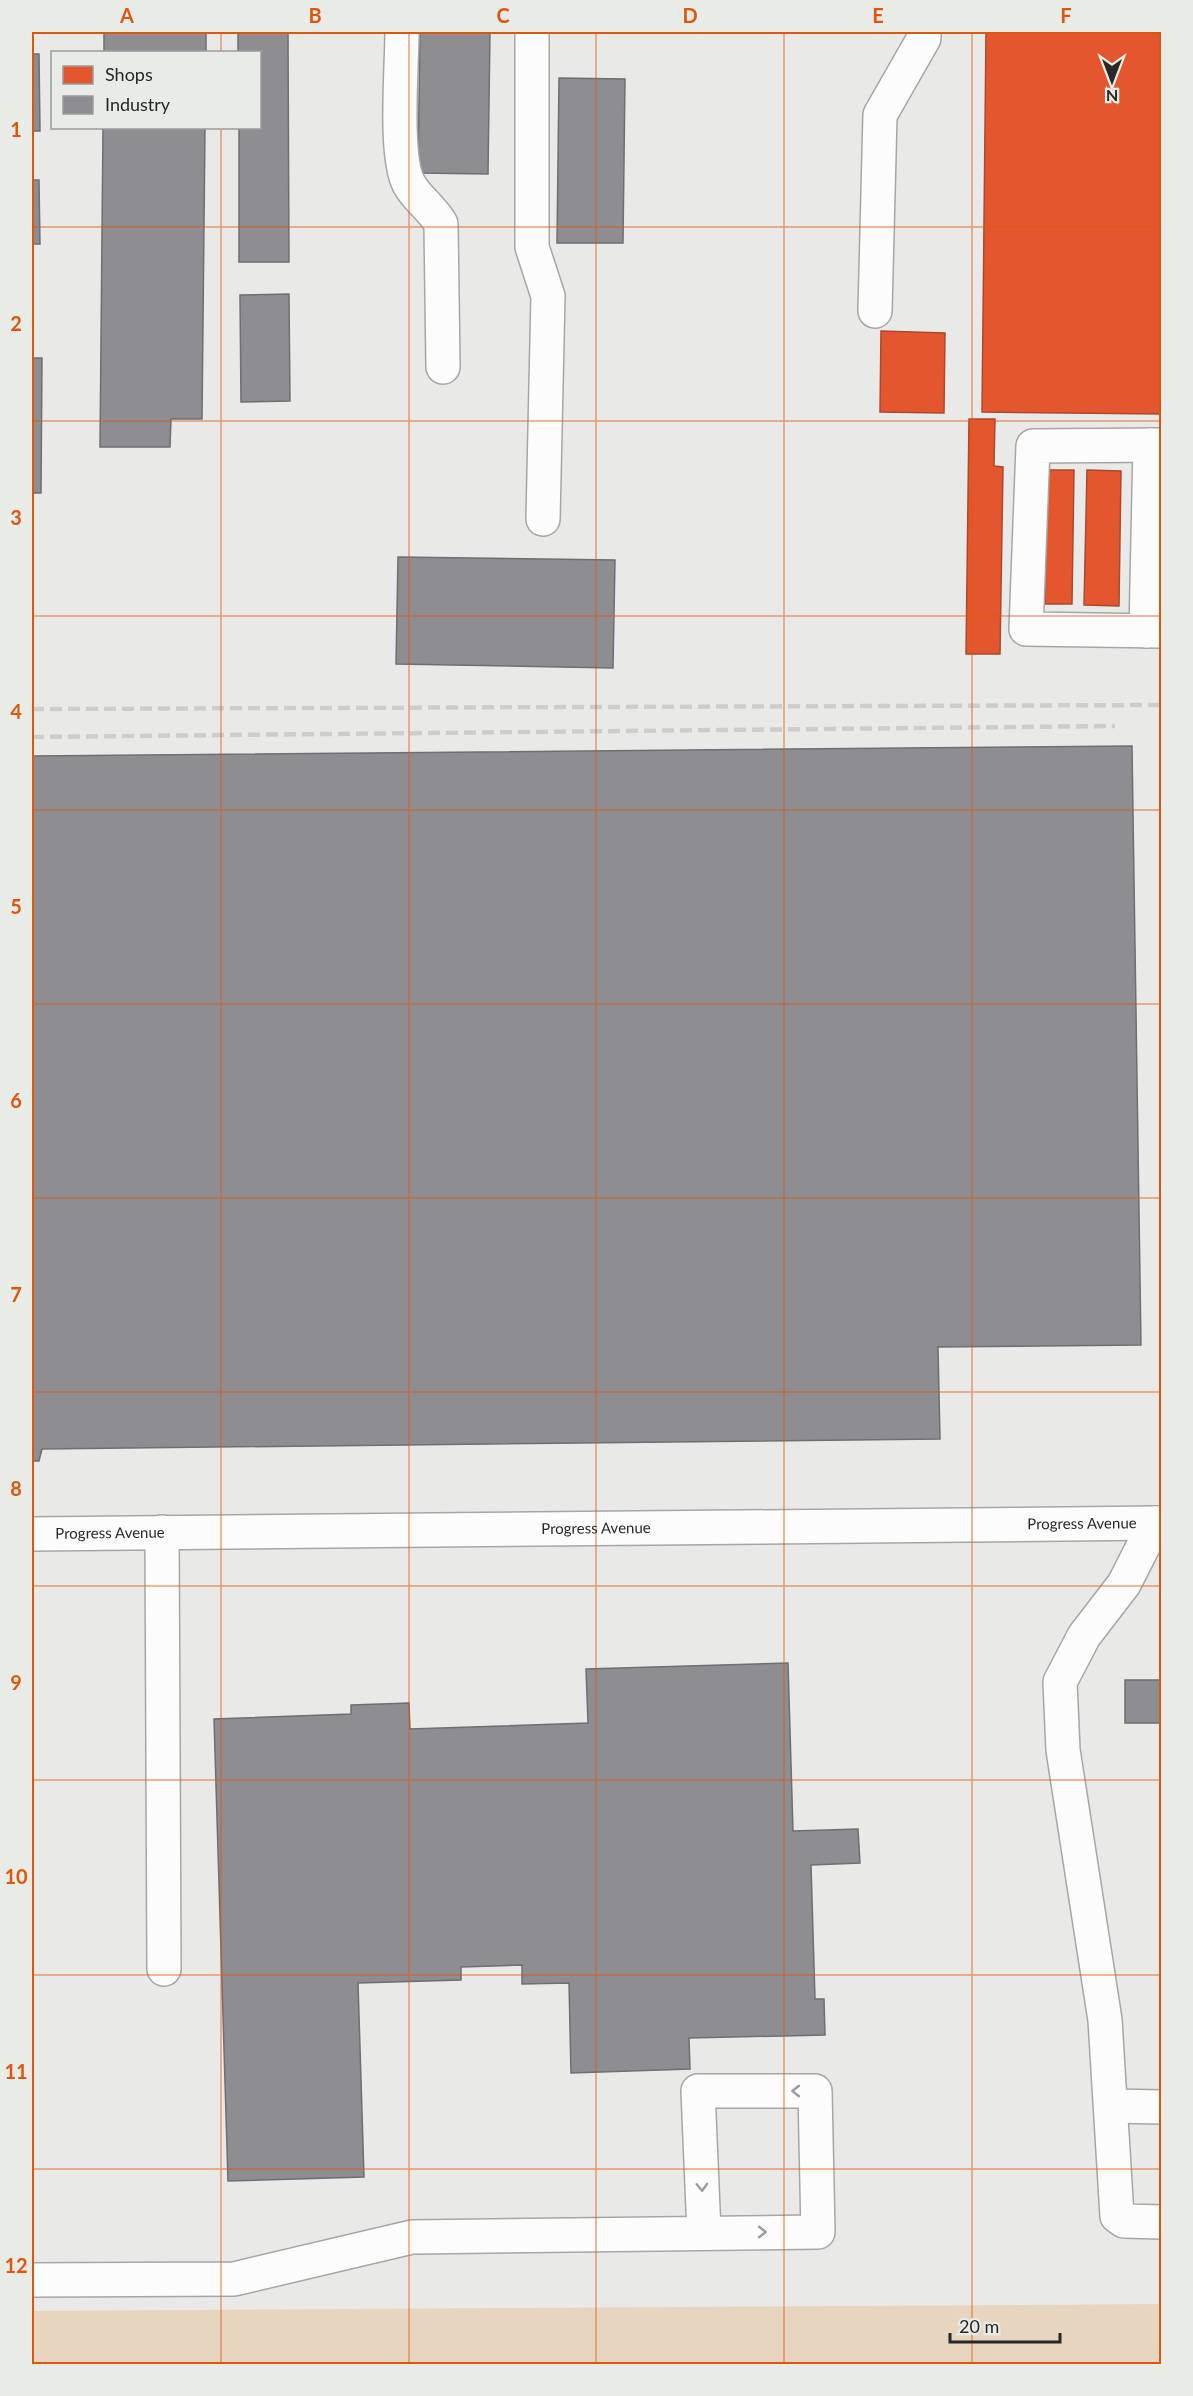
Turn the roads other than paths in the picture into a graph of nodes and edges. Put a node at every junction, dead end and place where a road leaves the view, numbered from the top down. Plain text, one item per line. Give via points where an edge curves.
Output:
1 (402, 32) edge
2 (532, 32) edge
3 (924, 32) edge
4 (875, 311) dead end
5 (442, 367) dead end
6 (1156, 445) edge
7 (543, 519) dead end
8 (1154, 631) edge
9 (1158, 1523) edge
10 (162, 1532) junction
11 (32, 1534) edge
12 (164, 1969) dead end
13 (1111, 2106) junction
14 (1161, 2107) edge
15 (1161, 2222) edge
16 (704, 2233) junction
17 (32, 2280) edge

1 - 5 street via 401,147 405,174 441,224
2 - 7 street via 532,247 548,296
3 - 4 street via 880,115
6 - 8 street
6 - 8 street via 1033,446 1026,629
9 - 10 street, Progress Avenue
9 - 13 street via 1124,1584 1084,1636 1060,1682 1063,1750 1104,2020
10 - 11 street, Progress Avenue
10 - 12 street
13 - 14 street
13 - 15 street via 1118,2216 1124,2221
16 -> 16 street via 818,2232 815,2091 698,2091
16 - 17 street via 412,2237 234,2279

